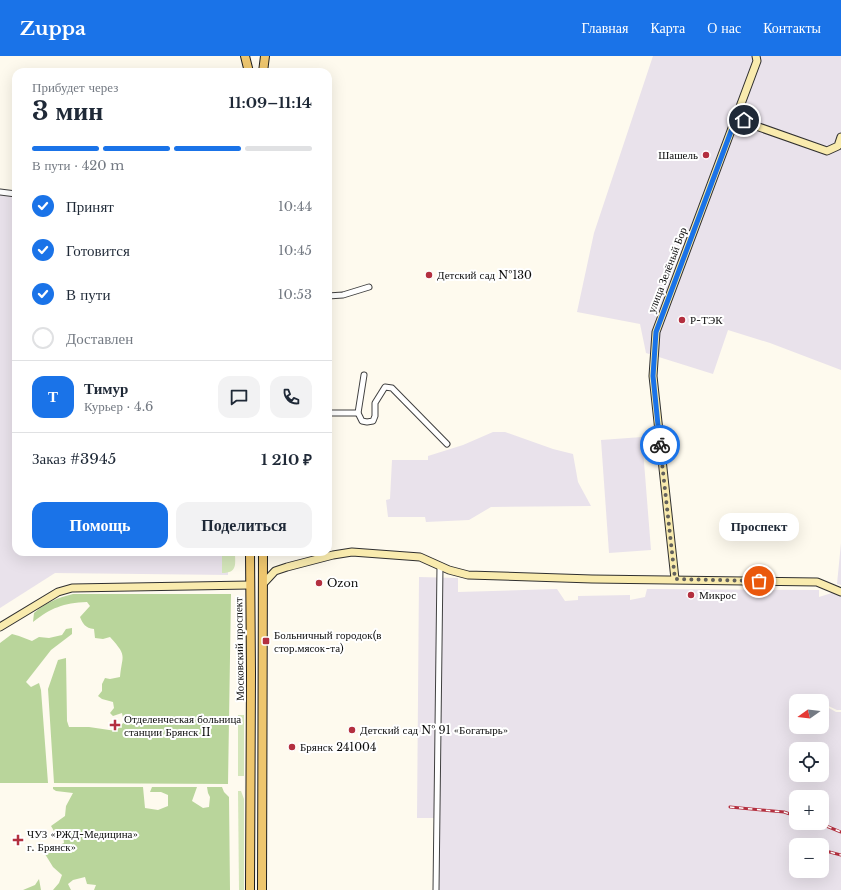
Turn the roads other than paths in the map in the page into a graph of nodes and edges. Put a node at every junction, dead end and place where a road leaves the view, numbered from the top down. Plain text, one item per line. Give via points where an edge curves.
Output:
1 (245, 56) edge
2 (264, 56) edge
3 (756, 56) edge
4 (248, 68) edge
5 (262, 68) edge
6 (736, 118) junction
7 (841, 137) edge
8 (0, 192) edge
9 (12, 194) edge
10 (368, 287) dead end
11 (332, 296) edge
12 (364, 375) dead end
13 (332, 413) edge
14 (358, 413) junction
15 (447, 444) dead end
16 (332, 555) edge
17 (250, 556) edge
18 (263, 556) edge
19 (329, 556) edge
20 (440, 566) junction
21 (675, 579) junction
22 (263, 584) junction
23 (250, 585) junction
24 (841, 592) edge
25 (0, 627) edge
26 (250, 890) edge
27 (262, 890) edge
28 (436, 890) edge

1 - 4 main road
2 - 5 main road
3 - 6 street, улица Зелёный Бор via 757,61
6 - 7 street via 827,151 838,146
6 - 21 street, улица Зелёный Бор via 656,332 653,376
8 - 9 street
10 - 11 street
12 - 14 street
13 - 14 street
14 - 15 street via 362,420 373,421 374,403 385,387 392,388
16 - 20 street via 352,552 420,557
17 - 23 main road, Московский проспект
18 - 22 main road, Московский проспект
19 - 22 street via 275,571
20 - 21 street via 468,575
20 - 28 street
21 - 24 street via 817,582
22 - 23 main road
22 - 27 main road, Московский проспект
23 - 25 street via 72,588 58,592
23 - 26 main road, Московский проспект

